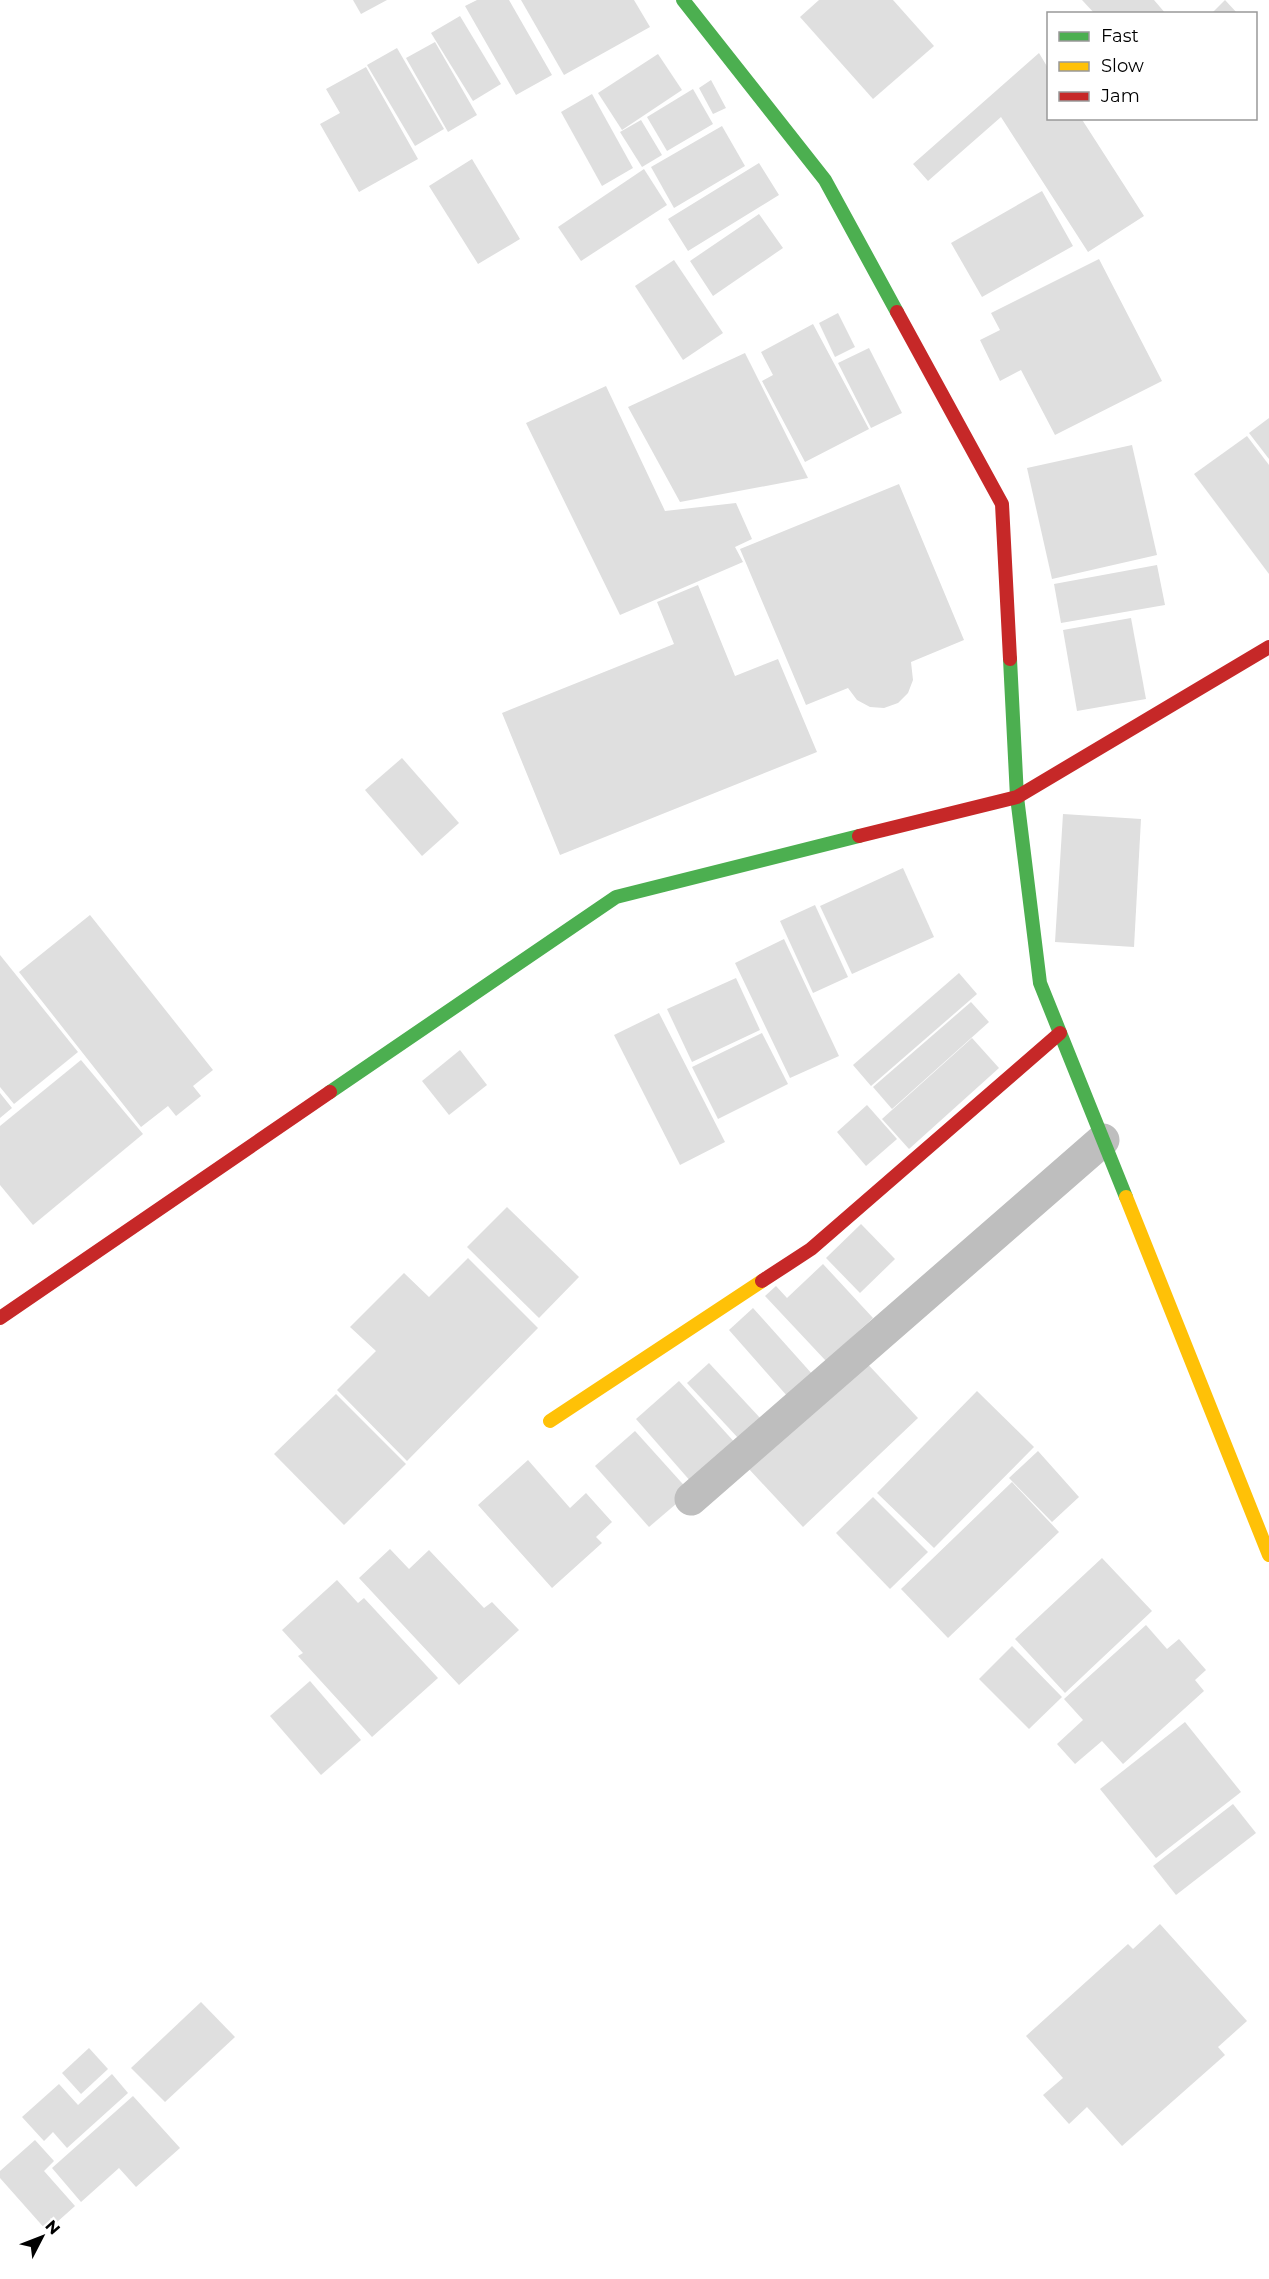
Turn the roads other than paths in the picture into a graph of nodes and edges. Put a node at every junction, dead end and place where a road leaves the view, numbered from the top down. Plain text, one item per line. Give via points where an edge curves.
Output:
1 (683, 0) edge
2 (1269, 646) edge
3 (1017, 797) junction
4 (1060, 1033) junction
5 (1103, 1140) junction
6 (0, 1318) edge
7 (550, 1421) dead end
8 (691, 1499) dead end
9 (1269, 1555) edge

1 - 3 street via 825,180 1002,504
2 - 3 street
3 - 4 street via 1040,983
3 - 6 street via 616,897
4 - 5 street
4 - 7 street via 812,1249
5 - 8 street
5 - 9 street

